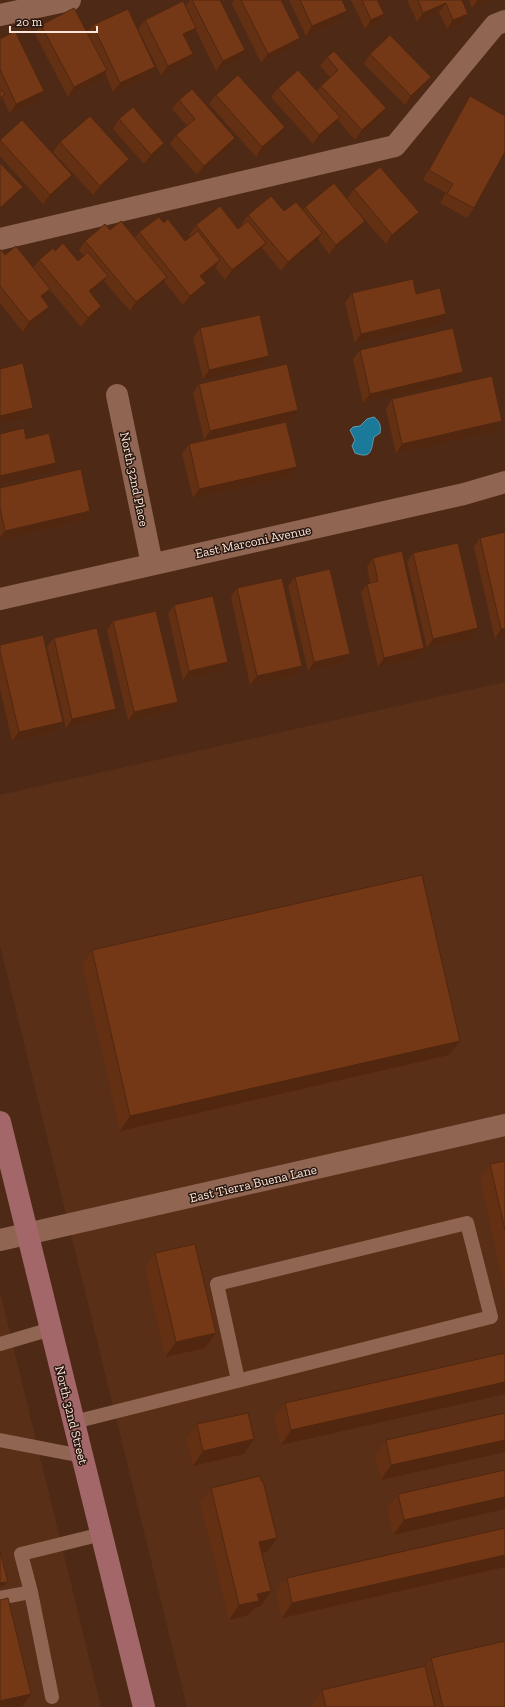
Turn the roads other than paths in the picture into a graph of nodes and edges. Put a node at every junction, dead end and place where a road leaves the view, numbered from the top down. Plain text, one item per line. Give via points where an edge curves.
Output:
1 (70, 0) edge
2 (0, 16) edge
3 (505, 21) edge
4 (0, 238) edge
5 (117, 395) dead end
6 (505, 482) edge
7 (152, 564) junction
8 (0, 599) edge
9 (0, 1122) edge
10 (505, 1125) edge
11 (27, 1234) junction
12 (0, 1240) edge
13 (51, 1329) junction
14 (0, 1344) edge
15 (238, 1380) junction
16 (74, 1422) junction
17 (0, 1440) edge
18 (82, 1456) junction
19 (102, 1534) junction
20 (30, 1592) junction
21 (0, 1598) edge
22 (52, 1697) dead end
23 (142, 1706) edge

1 - 2 street
3 - 4 street via 494,25 395,146
5 - 7 street, North 32nd Place
6 - 7 street, East Marconi Avenue via 464,494
7 - 8 street, East Marconi Avenue
9 - 11 main road, North 32nd Street
10 - 11 street, East Tierra Buena Lane
11 - 12 street, East Tierra Buena Lane
11 - 13 main road, North 32nd Street
13 - 14 lane
13 - 16 main road, North 32nd Street
15 - 15 lane via 491,1317 467,1223 218,1284
15 - 16 lane
16 - 18 main road, North 32nd Street
17 - 18 lane
18 - 19 main road, North 32nd Street
19 - 20 lane via 21,1554
19 - 23 main road, North 32nd Street
20 - 21 lane
20 - 22 lane

